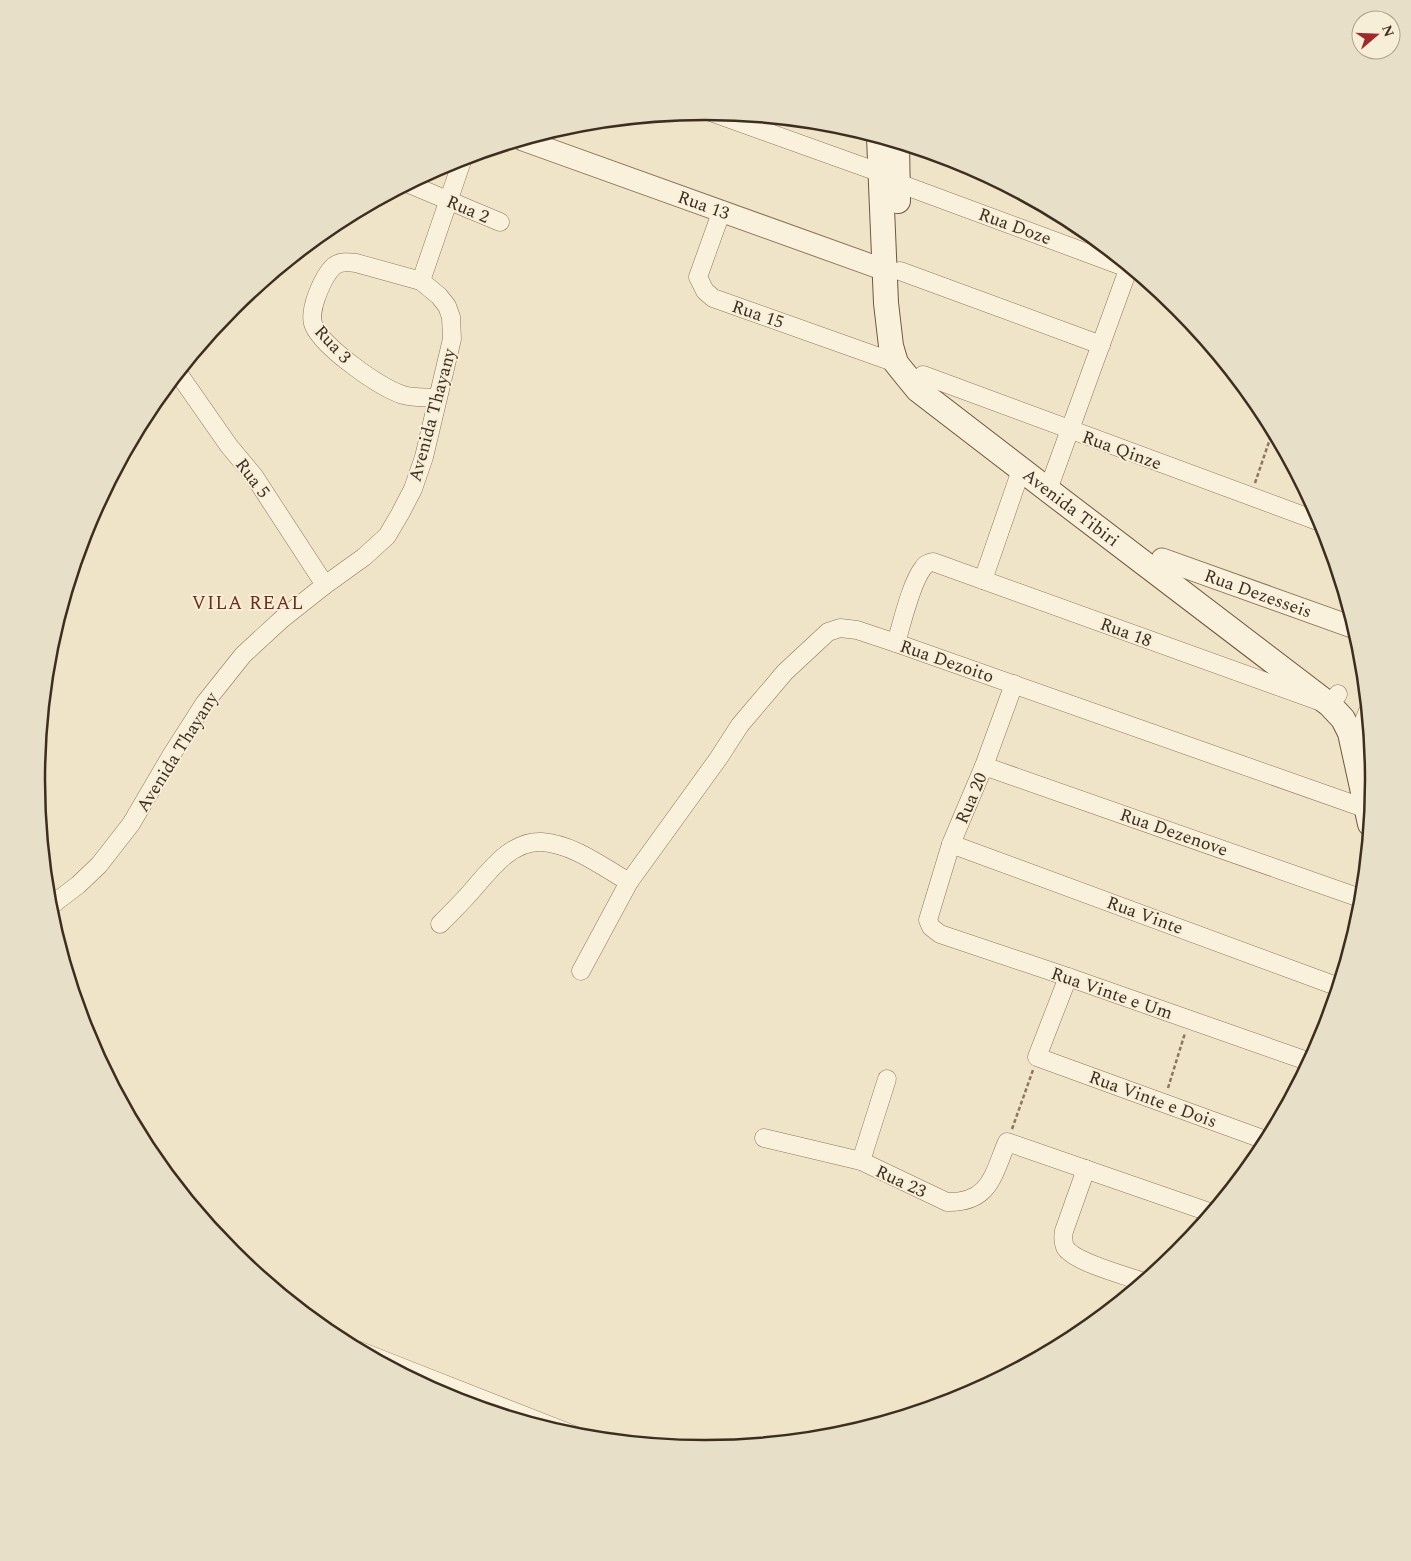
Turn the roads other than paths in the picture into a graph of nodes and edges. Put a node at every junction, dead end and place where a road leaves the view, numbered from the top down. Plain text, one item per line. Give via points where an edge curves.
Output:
1 (732, 121) edge
2 (533, 144) edge
3 (882, 145) edge
4 (896, 149) edge
5 (460, 167) edge
6 (889, 178) junction
7 (416, 187) edge
8 (448, 201) junction
9 (722, 210) junction
10 (500, 222) dead end
11 (1116, 263) edge
12 (892, 271) junction
13 (1128, 273) edge
14 (421, 281) junction
15 (1101, 345) junction
16 (896, 362) junction
17 (923, 375) junction
18 (181, 378) edge
19 (437, 398) junction
20 (1070, 430) junction
21 (1021, 470) junction
22 (1051, 483) junction
23 (1312, 519) edge
24 (1162, 559) junction
25 (983, 580) junction
26 (325, 585) junction
27 (1347, 625) edge
28 (896, 643) junction
29 (1014, 684) junction
30 (1334, 699) junction
31 (1363, 717) edge
32 (984, 766) junction
33 (1366, 801) edge
34 (1365, 815) edge
35 (952, 844) junction
36 (629, 882) junction
37 (1355, 896) edge
38 (57, 901) edge
39 (930, 912) joint
40 (440, 924) dead end
41 (582, 971) dead end
42 (1068, 977) junction
43 (1333, 985) edge
44 (1304, 1060) edge
45 (887, 1079) dead end
46 (764, 1138) dead end
47 (1261, 1138) edge
48 (860, 1162) junction
49 (1086, 1169) junction
50 (1206, 1211) edge
51 (1138, 1280) edge
52 (404, 1368) edge
53 (519, 1413) edge

1 - 6 street, Rua Doze
2 - 9 street, Rua 13
3 - 6 main road, Avenida Tibiri
4 - 6 main road, Avenida Tibiri
5 - 8 street
6 - 11 street, Rua Doze
6 - 12 main road, Avenida Tibiri
7 - 8 street, Rua 2
8 - 10 street, Rua 2
8 - 14 street
9 - 12 street, Rua 13
9 - 16 street, Rua 15 via 698,277 713,298
12 - 15 street, Rua 13
12 - 16 main road, Avenida Tibiri via 888,321
12 - 17 main road, Avenida Tibiri via 906,346
13 - 15 street
14 - 19 street, Avenida Thayany via 439,296 451,317 452,339
14 - 19 street, Rua 3 via 356,263 339,264 333,267 318,292 312,322 322,337 380,385 405,396
15 - 20 street
16 - 21 main road, Avenida Tibiri via 918,390
17 - 20 street, Rua Qinze
17 - 22 main road, Avenida Tibiri
18 - 26 street, Rua 5 via 254,476
19 - 26 street, Avenida Thayany via 431,431 413,489 387,536
20 - 22 street
20 - 23 street, Rua Qinze
21 - 22 main road, Avenida Tibiri
21 - 25 street
22 - 24 main road, Avenida Tibiri
22 - 30 main road, Avenida Tibiri
24 - 27 street, Rua Dezesseis
24 - 30 main road, Avenida Tibiri
25 - 28 street, Rua 18 via 933,562 924,566 916,579
25 - 30 street, Rua 18
26 - 38 street, Avenida Thayany via 244,655 204,704 131,824 100,865
28 - 29 street, Rua Dezoito
28 - 36 street, Rua Dezoito via 840,628 828,632 813,645 740,725
29 - 32 street, Rua 20
29 - 34 street, Rua Dezoito
30 - 31 main road, Avenida Tibiri
30 - 33 main road, Avenida Tibiri via 1350,733
32 - 35 street, Rua 20
32 - 37 street, Rua Dezenove
35 - 39 street, Rua 20
35 - 43 street, Rua Vinte
36 - 40 street via 563,847 532,843 496,863
36 - 41 street, Rua Dezoito
39 - 42 street, Rua Vinte e Um via 929,924 940,934
42 - 44 street, Rua Vinte e Um
42 - 47 street, Rua Vinte e Dois via 1037,1057
45 - 48 street
46 - 48 street, Rua 23
48 - 49 street, Rua 23 via 947,1202 966,1201 984,1191 1007,1142
49 - 50 street
49 - 51 street via 1064,1231 1065,1247 1078,1259
52 - 53 street

